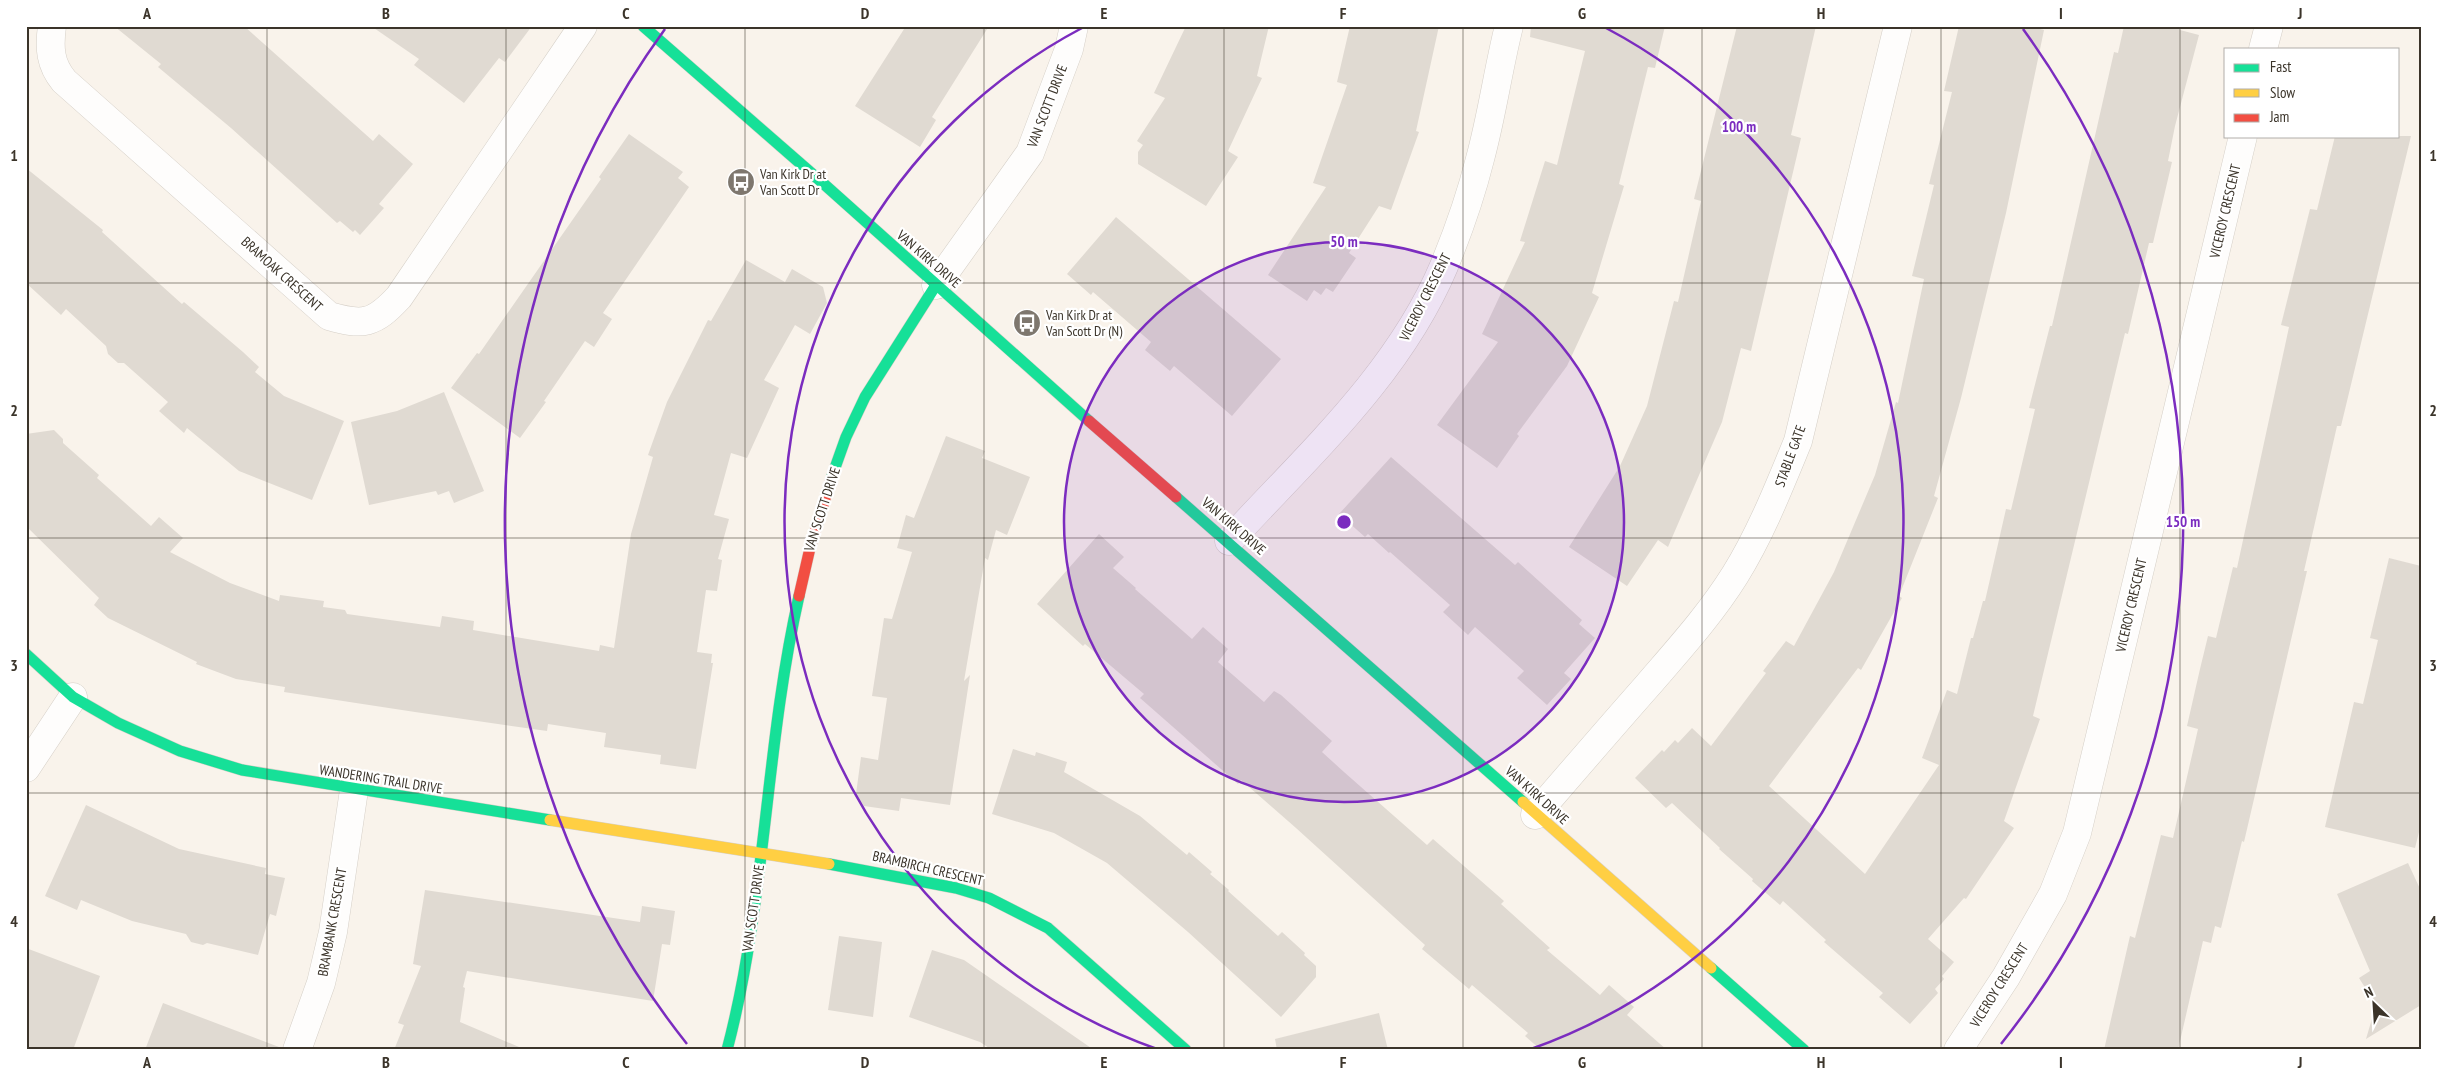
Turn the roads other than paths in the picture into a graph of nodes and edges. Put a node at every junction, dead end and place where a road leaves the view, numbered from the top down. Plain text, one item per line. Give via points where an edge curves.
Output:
1 (52, 26) edge
2 (583, 26) edge
3 (642, 26) edge
4 (1074, 26) edge
5 (1509, 26) edge
6 (1898, 26) edge
7 (2269, 26) edge
8 (2263, 48) edge
9 (2243, 138) edge
10 (936, 285) junction
11 (1229, 541) junction
12 (26, 654) edge
13 (73, 697) junction
14 (26, 768) edge
15 (354, 790) junction
16 (1535, 815) junction
17 (761, 852) junction
18 (297, 1050) edge
19 (727, 1050) edge
20 (1186, 1050) edge
21 (1804, 1050) edge
22 (1958, 1050) edge

1 - 2 street, BRAMOAK CRESCENT via 51,59 64,80 329,316 351,322 369,320 384,313 399,297
3 - 10 street, VAN KIRK DRIVE via 760,126
4 - 10 street, VAN SCOTT DRIVE via 1069,49 1030,153
5 - 11 street, VICEROY CRESCENT via 1480,159 1465,208 1443,267 1418,317 1375,380 1320,445
6 - 16 street, STABLE GATE via 1798,441 1752,546 1734,577 1682,645
7 - 8 street
9 - 22 street, VICEROY CRESCENT via 2077,833 2053,894 2006,977
10 - 11 street, VAN KIRK DRIVE
10 - 17 street, VAN SCOTT DRIVE via 862,401 814,525 794,615
11 - 16 street, VAN KIRK DRIVE
12 - 13 street, WANDERING TRAIL DRIVE
13 - 14 street
13 - 15 street, WANDERING TRAIL DRIVE via 118,723 180,751 267,776
15 - 17 street, WANDERING TRAIL DRIVE
15 - 18 street, BRAMBANK CRESCENT via 333,932 321,983
16 - 21 street, VAN KIRK DRIVE
17 - 19 street, VAN SCOTT DRIVE via 742,987
17 - 20 street, BRAMBIRCH CRESCENT via 916,879 997,901 1048,928

